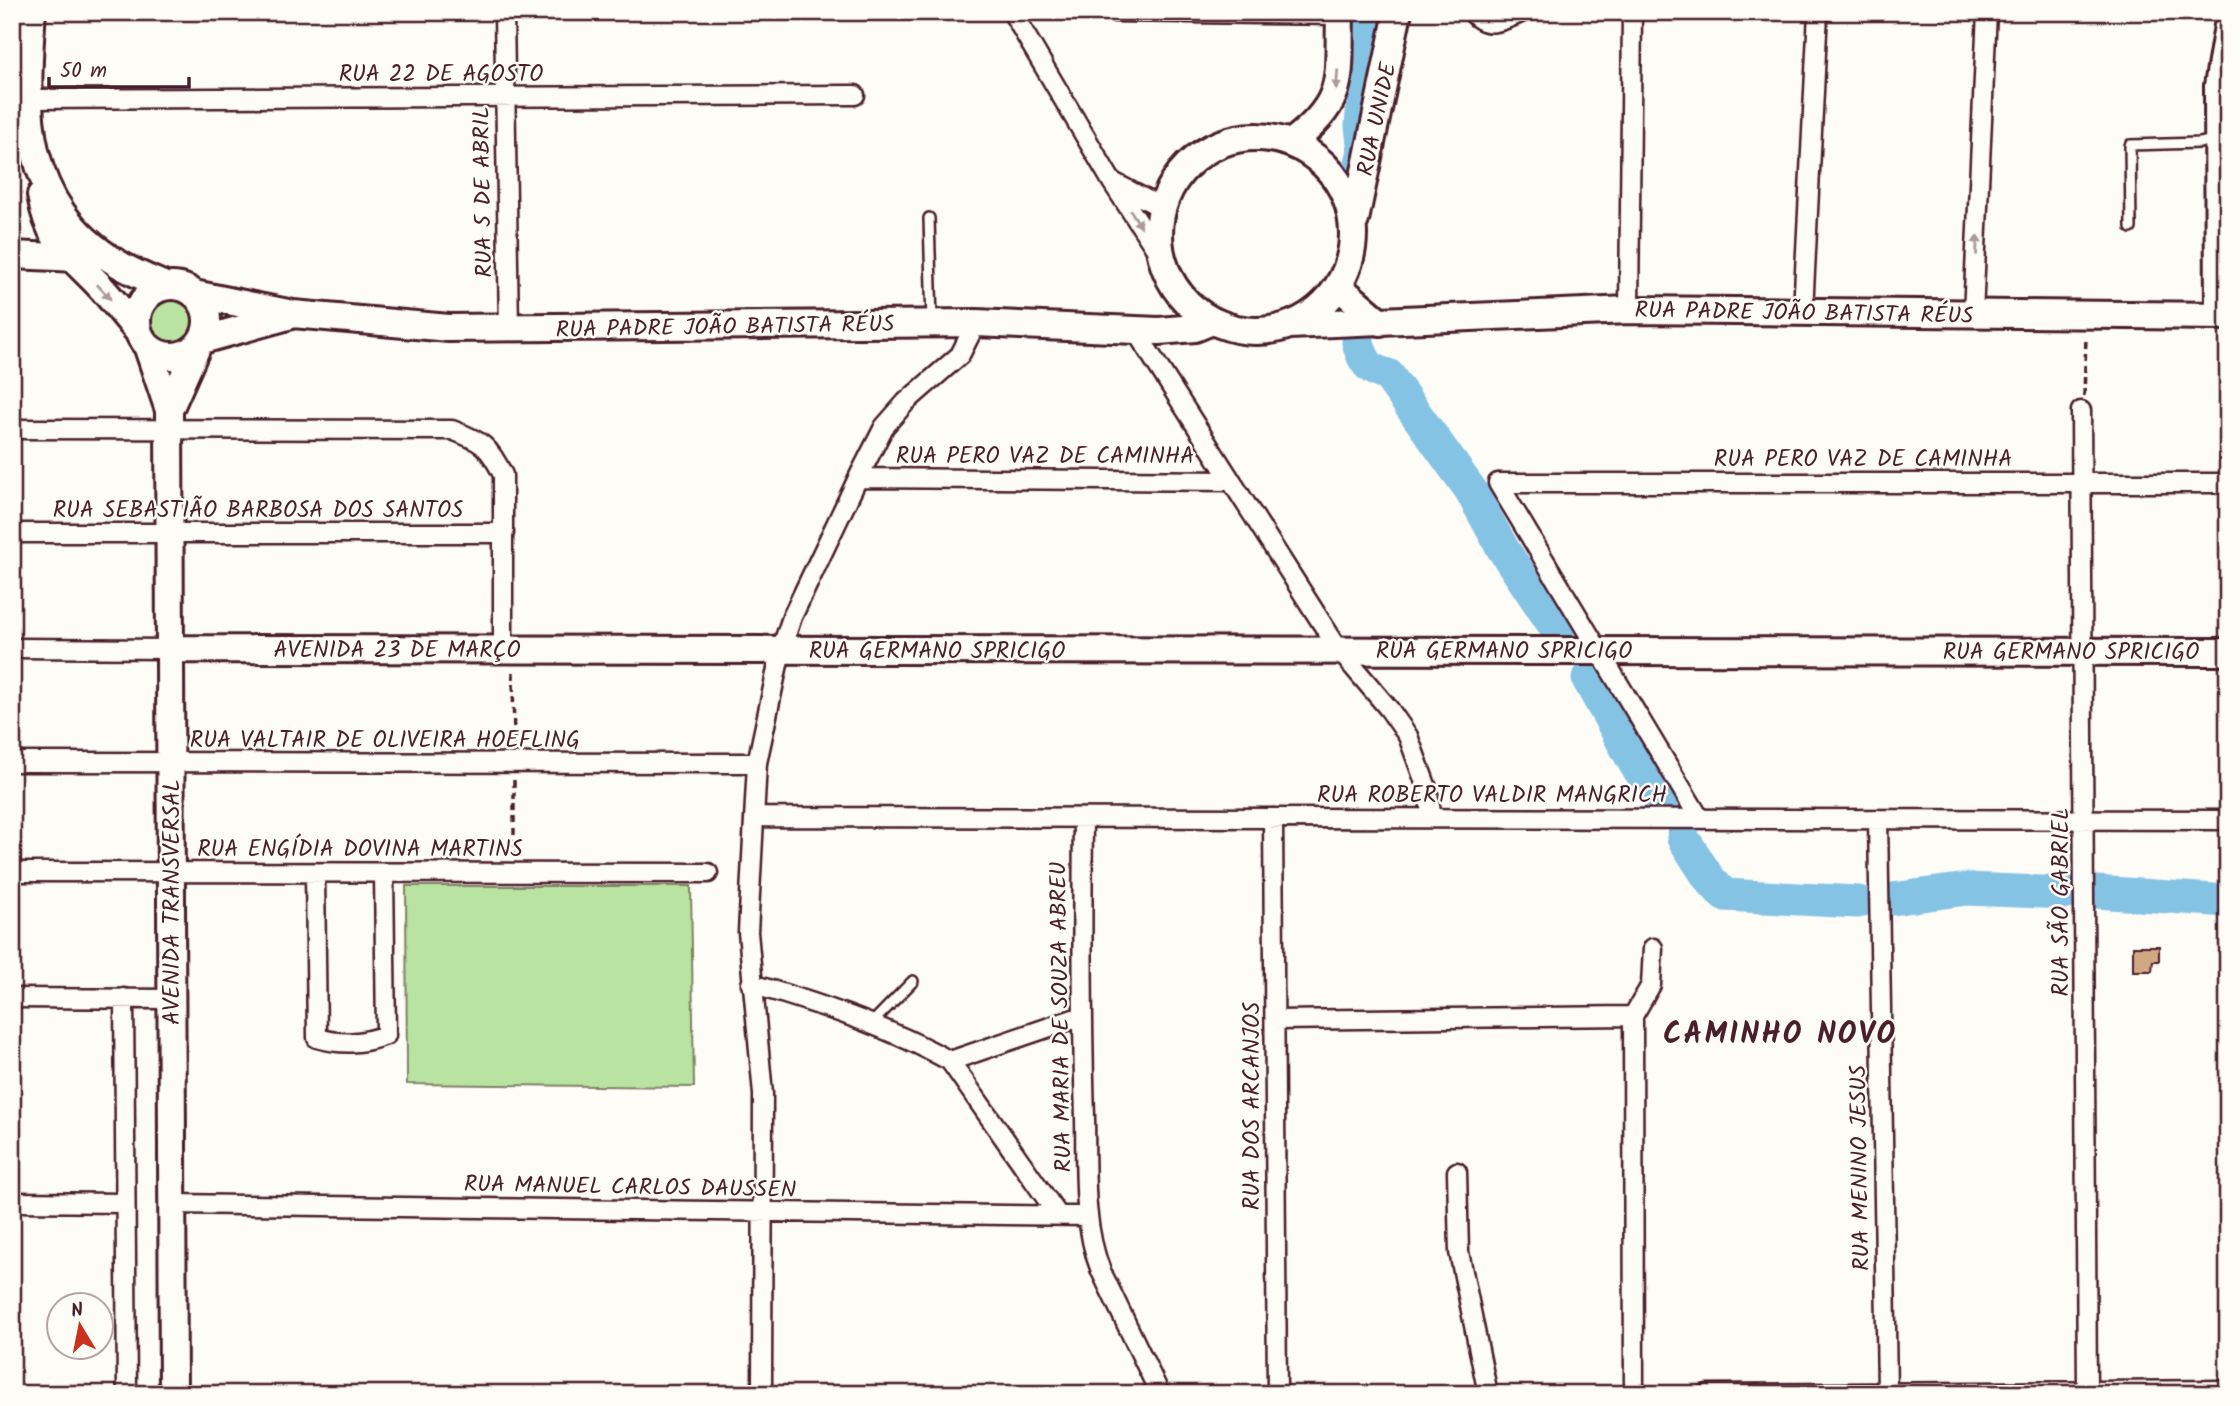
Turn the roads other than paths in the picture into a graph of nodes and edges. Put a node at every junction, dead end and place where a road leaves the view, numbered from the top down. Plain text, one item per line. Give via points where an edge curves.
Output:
1 (504, 12) edge
2 (1012, 12) edge
3 (1115, 12) edge
4 (1398, 12) edge
5 (1472, 12) edge
6 (1523, 12) edge
7 (1633, 12) edge
8 (1818, 12) edge
9 (1987, 12) edge
10 (1340, 14) edge
11 (25, 23) edge
12 (2228, 26) edge
13 (855, 95) dead end
14 (506, 97) junction
15 (27, 99) junction
16 (2223, 139) edge
17 (1292, 143) junction
18 (28, 152) edge
19 (1112, 182) junction
20 (1162, 208) junction
21 (44, 214) junction
22 (929, 218) dead end
23 (1354, 225) junction
24 (2131, 228) dead end
25 (23, 255) edge
26 (68, 257) junction
27 (1161, 257) junction
28 (117, 264) junction
29 (165, 286) junction
30 (1338, 286) junction
31 (194, 293) junction
32 (1182, 297) junction
33 (1629, 310) junction
34 (1803, 311) junction
35 (293, 314) junction
36 (1973, 314) junction
37 (2223, 316) edge
38 (1212, 321) junction
39 (1380, 322) junction
40 (976, 323) junction
41 (932, 324) junction
42 (1289, 326) junction
43 (509, 328) junction
44 (1147, 330) junction
45 (143, 339) junction
46 (199, 343) junction
47 (2081, 411) road end
48 (169, 419) junction
49 (12, 429) edge
50 (858, 478) junction
51 (1232, 481) junction
52 (2082, 483) junction
53 (2228, 483) edge
54 (12, 533) edge
55 (504, 533) junction
56 (169, 534) junction
57 (502, 648) junction
58 (12, 649) edge
59 (170, 649) junction
60 (781, 650) junction
61 (1339, 650) junction
62 (1599, 650) junction
63 (2083, 651) junction
64 (2228, 652) edge
65 (12, 762) edge
66 (171, 763) junction
67 (757, 763) junction
68 (756, 817) junction
69 (1083, 818) junction
70 (1273, 818) junction
71 (1432, 818) junction
72 (1700, 819) junction
73 (1878, 819) junction
74 (2084, 819) junction
75 (2228, 820) edge
76 (12, 872) edge
77 (171, 873) junction
78 (315, 873) junction
79 (384, 873) junction
80 (708, 873) dead end
81 (1653, 948) dead end
82 (914, 981) dead end
83 (751, 984) junction
84 (12, 998) edge
85 (124, 998) junction
86 (172, 999) junction
87 (1082, 1016) junction
88 (1633, 1016) junction
89 (1275, 1020) junction
90 (870, 1025) junction
91 (950, 1061) junction
92 (1457, 1172) dead end
93 (12, 1202) edge
94 (125, 1203) junction
95 (173, 1204) junction
96 (765, 1212) junction
97 (1058, 1215) junction
98 (1087, 1216) junction
99 (2228, 1390) edge
100 (1887, 1391) junction
101 (1961, 1392) edge
102 (2087, 1392) edge
103 (1770, 1393) edge
104 (127, 1394) edge
105 (173, 1394) edge
106 (762, 1394) edge
107 (1160, 1394) edge
108 (1278, 1394) edge
109 (1488, 1394) edge
110 (1634, 1394) edge
111 (1707, 1394) edge

1 - 14 street, RUA 5 DE ABRIL
2 - 19 street
3 - 10 street
4 - 23 main road, RUA UNIDE
5 - 6 street via 1480,21 1493,24
7 - 33 street
8 - 34 street
36 -> 9 street
10 -> 17 main road via 1337,91 1317,124
11 - 15 main road
12 - 16 main road via 2219,74
13 - 14 street, RUA 22 DE AGOSTO
14 - 15 street, RUA 22 DE AGOSTO
14 - 43 street, RUA 5 DE ABRIL
15 - 18 main road
16 - 24 lane via 2130,145
16 - 37 main road
17 - 20 main road via 1251,137 1215,146 1187,165
17 - 23 main road via 1322,162 1334,176 1344,191
18 - 21 main road
18 - 28 main road via 63,216
19 - 20 street
19 -> 27 street
20 - 27 main road
21 - 25 main road via 44,231
21 - 26 main road via 55,241
22 - 41 lane
23 - 30 main road via 1351,257
25 - 26 main road
26 - 28 main road
26 -> 45 main road via 104,290
27 - 32 main road
28 - 29 main road
29 - 31 main road
29 - 45 main road via 148,295 138,311
30 - 39 main road
30 - 42 main road via 1317,310
31 - 35 main road, RUA PADRE JOÃO BATISTA RÉUS
31 - 46 main road via 206,310 206,330
32 - 38 main road
32 - 44 main road via 1176,312
33 - 34 main road, RUA PADRE JOÃO BATISTA RÉUS
33 - 39 main road, RUA PADRE JOÃO BATISTA RÉUS
34 - 36 main road, RUA PADRE JOÃO BATISTA RÉUS
35 - 43 main road, RUA PADRE JOÃO BATISTA RÉUS via 394,325
35 - 46 main road, RUA PADRE JOÃO BATISTA RÉUS
36 - 37 main road, RUA PADRE JOÃO BATISTA RÉUS
38 - 42 main road via 1245,330
38 - 44 main road, RUA PADRE JOÃO BATISTA RÉUS via 1195,328
39 - 42 main road, RUA PADRE JOÃO BATISTA RÉUS
40 - 41 main road, RUA PADRE JOÃO BATISTA RÉUS
40 - 44 main road, RUA PADRE JOÃO BATISTA RÉUS
40 - 50 street via 960,355 884,427
41 - 43 main road, RUA PADRE JOÃO BATISTA RÉUS
44 - 51 street
45 - 46 main road via 167,356 178,356
45 - 48 main road, AVENIDA TRANSVERSAL
46 - 48 main road, AVENIDA TRANSVERSAL
47 - 52 street, RUA SÃO GABRIEL
48 - 49 street
48 - 55 street via 452,430 491,451 503,475
48 - 56 main road, AVENIDA TRANSVERSAL
50 - 51 street, RUA PERO VAZ DE CAMINHA
50 - 60 street
51 - 61 street
52 - 53 street, RUA PERO VAZ DE CAMINHA
52 - 62 street, RUA PERO VAZ DE CAMINHA via 1498,483
52 - 63 street, RUA SÃO GABRIEL
54 - 56 street, RUA SEBASTIÃO BARBOSA DOS SANTOS
55 - 56 street, RUA SEBASTIÃO BARBOSA DOS SANTOS
55 - 57 street
56 - 59 main road, AVENIDA TRANSVERSAL
57 - 59 main road, AVENIDA 23 DE MARÇO
57 - 60 main road, AVENIDA 23 DE MARÇO
58 - 59 street, AVENIDA 23 DE MARÇO
59 - 66 main road, AVENIDA TRANSVERSAL
60 - 61 main road, RUA GERMANO SPRICIGO
60 - 67 street
61 - 62 main road, RUA GERMANO SPRICIGO
61 - 71 street via 1408,736 1427,788
62 - 63 main road, RUA GERMANO SPRICIGO
62 - 72 street
63 - 64 main road, RUA GERMANO SPRICIGO
63 - 74 street, RUA SÃO GABRIEL
65 - 66 street, RUA VALTAIR DE OLIVEIRA HOEFLING
66 - 67 street, RUA VALTAIR DE OLIVEIRA HOEFLING
66 - 77 main road, AVENIDA TRANSVERSAL
67 - 68 street
68 - 69 street, RUA ROBERTO VALDIR MANGRICH
68 - 83 street via 748,932
69 - 70 street, RUA ROBERTO VALDIR MANGRICH
69 - 87 street, RUA MARIA DE SOUZA ABREU
70 - 71 street, RUA ROBERTO VALDIR MANGRICH
70 - 89 street, RUA DOS ARCANJOS
71 - 72 street, RUA ROBERTO VALDIR MANGRICH
72 - 73 street, RUA ROBERTO VALDIR MANGRICH
73 - 74 street, RUA ROBERTO VALDIR MANGRICH
73 - 100 street, RUA MENINO JESUS
74 - 75 street, RUA ROBERTO VALDIR MANGRICH
74 - 102 street, RUA SÃO GABRIEL
76 - 77 street, RUA ENGÍDIA DOVINA MARTINS
77 - 78 street, RUA ENGÍDIA DOVINA MARTINS
77 - 86 main road, AVENIDA TRANSVERSAL
78 - 79 street, RUA ENGÍDIA DOVINA MARTINS
78 - 79 street via 317,1038 338,1044 368,1042 386,1035
79 - 80 street, RUA ENGÍDIA DOVINA MARTINS
81 - 88 street via 1651,985
82 - 90 lane
83 - 90 street
83 - 96 street via 763,1094
84 - 85 street
85 - 86 street
85 - 94 street
86 - 95 main road, AVENIDA TRANSVERSAL
87 - 91 street
87 - 98 street, RUA MARIA DE SOUZA ABREU
88 - 89 street
88 - 110 street
89 - 108 street, RUA DOS ARCANJOS
90 - 91 street
91 - 97 street
92 - 109 street via 1459,1252
93 - 94 street
94 - 104 street
95 - 96 street, RUA MANUEL CARLOS DAUSSEN
95 - 105 main road, AVENIDA TRANSVERSAL
96 - 97 street, RUA MANUEL CARLOS DAUSSEN
96 - 106 street
97 - 98 street, RUA MANUEL CARLOS DAUSSEN
98 - 107 street, RUA MARIA DE SOUZA ABREU via 1093,1252
99 - 102 street
100 - 101 street
100 - 103 street
101 - 102 street
103 - 111 street

